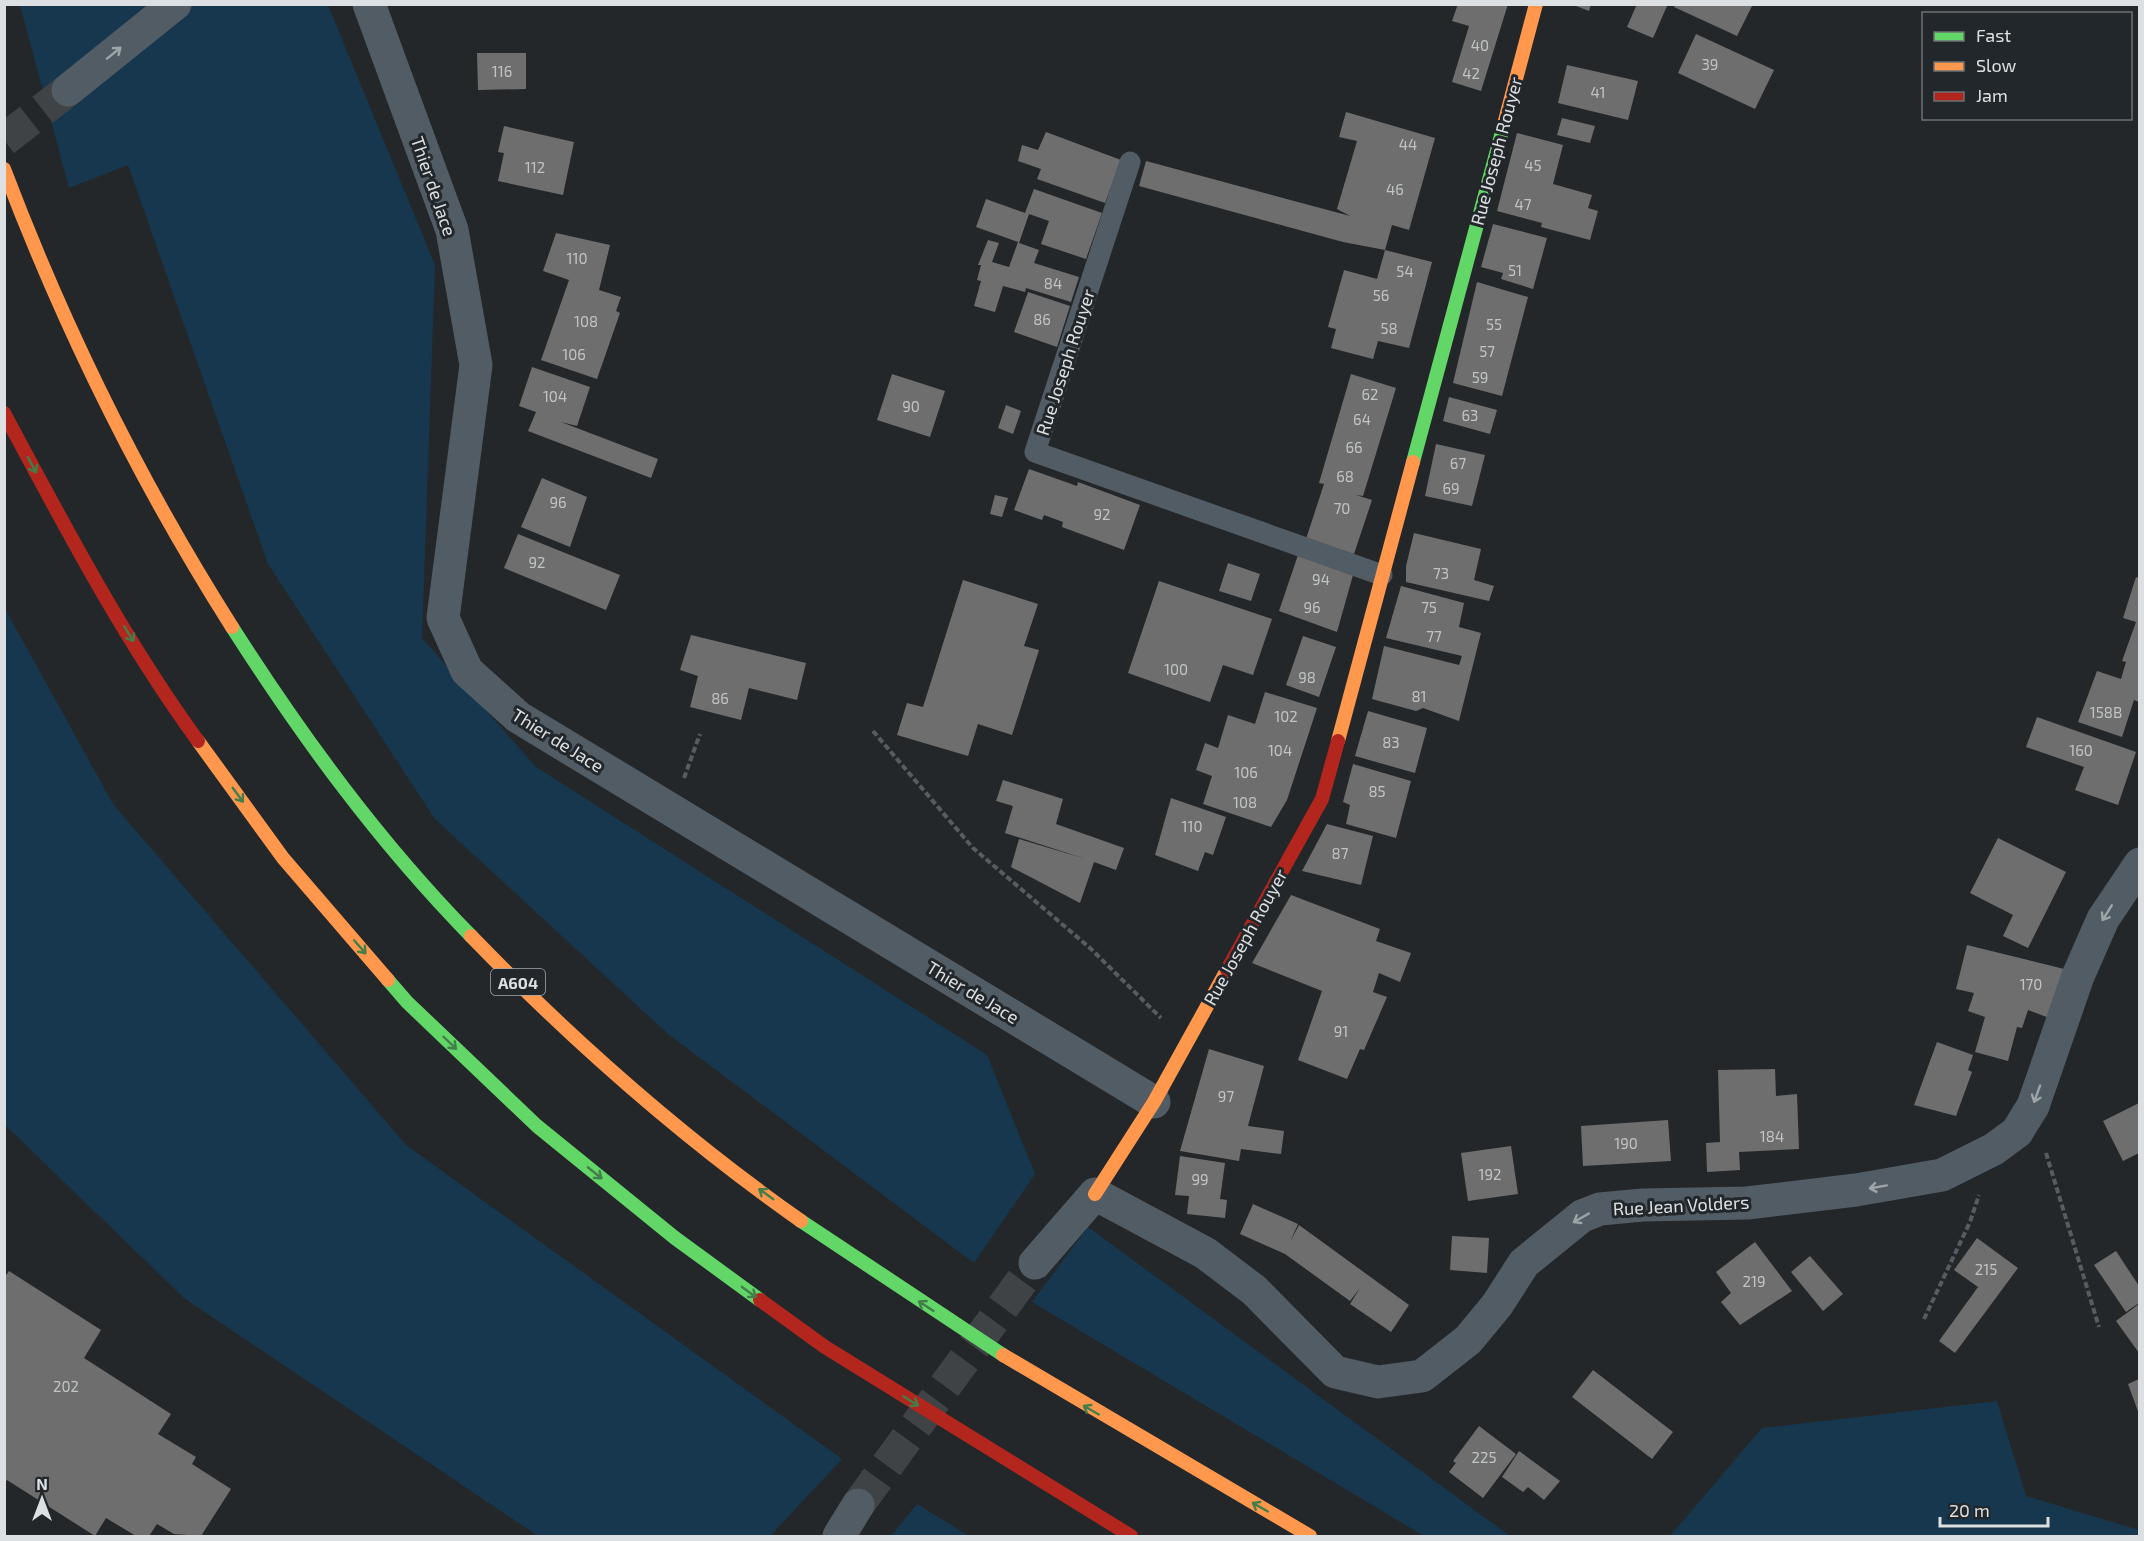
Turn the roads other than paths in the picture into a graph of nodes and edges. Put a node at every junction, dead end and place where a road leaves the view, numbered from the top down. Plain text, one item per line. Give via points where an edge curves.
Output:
1 (175, 4) edge
2 (369, 4) edge
3 (1536, 4) edge
4 (68, 90) tunnel mouth
5 (1130, 162) dead end
6 (4, 170) edge
7 (4, 413) edge
8 (1382, 575) junction
9 (2139, 864) edge
10 (1154, 1102) junction
11 (1095, 1194) junction
12 (1035, 1263) tunnel mouth
13 (858, 1505) tunnel mouth
14 (839, 1536) edge
15 (1131, 1536) edge
16 (1310, 1536) edge

4 -> 1 street
2 - 10 street, Thier de Jace via 452,230 476,365 443,618 467,671 518,717
3 - 8 main road, Rue Joseph Rouyer
5 - 8 lane, Rue Joseph Rouyer via 1035,452
16 -> 6 main road, A604 via 1066,1396 875,1273 725,1164 594,1053 467,934 350,799 245,651 155,504 74,340
7 -> 15 main road via 78,552 174,708 283,858 407,1002 537,1126 685,1245 825,1347
8 - 10 main road, Rue Joseph Rouyer via 1322,799
9 -> 11 street, Rue Jean Volders via 2103,920 2078,976 2033,1106 2017,1132 1994,1149 1942,1175 1856,1190 1747,1203 1600,1209 1582,1216 1524,1263 1497,1305 1459,1347 1422,1376 1378,1382 1335,1372 1254,1290 1205,1253
10 - 11 main road, Rue Joseph Rouyer
11 - 12 street, Rue Joseph Rouyer
13 - 14 street

